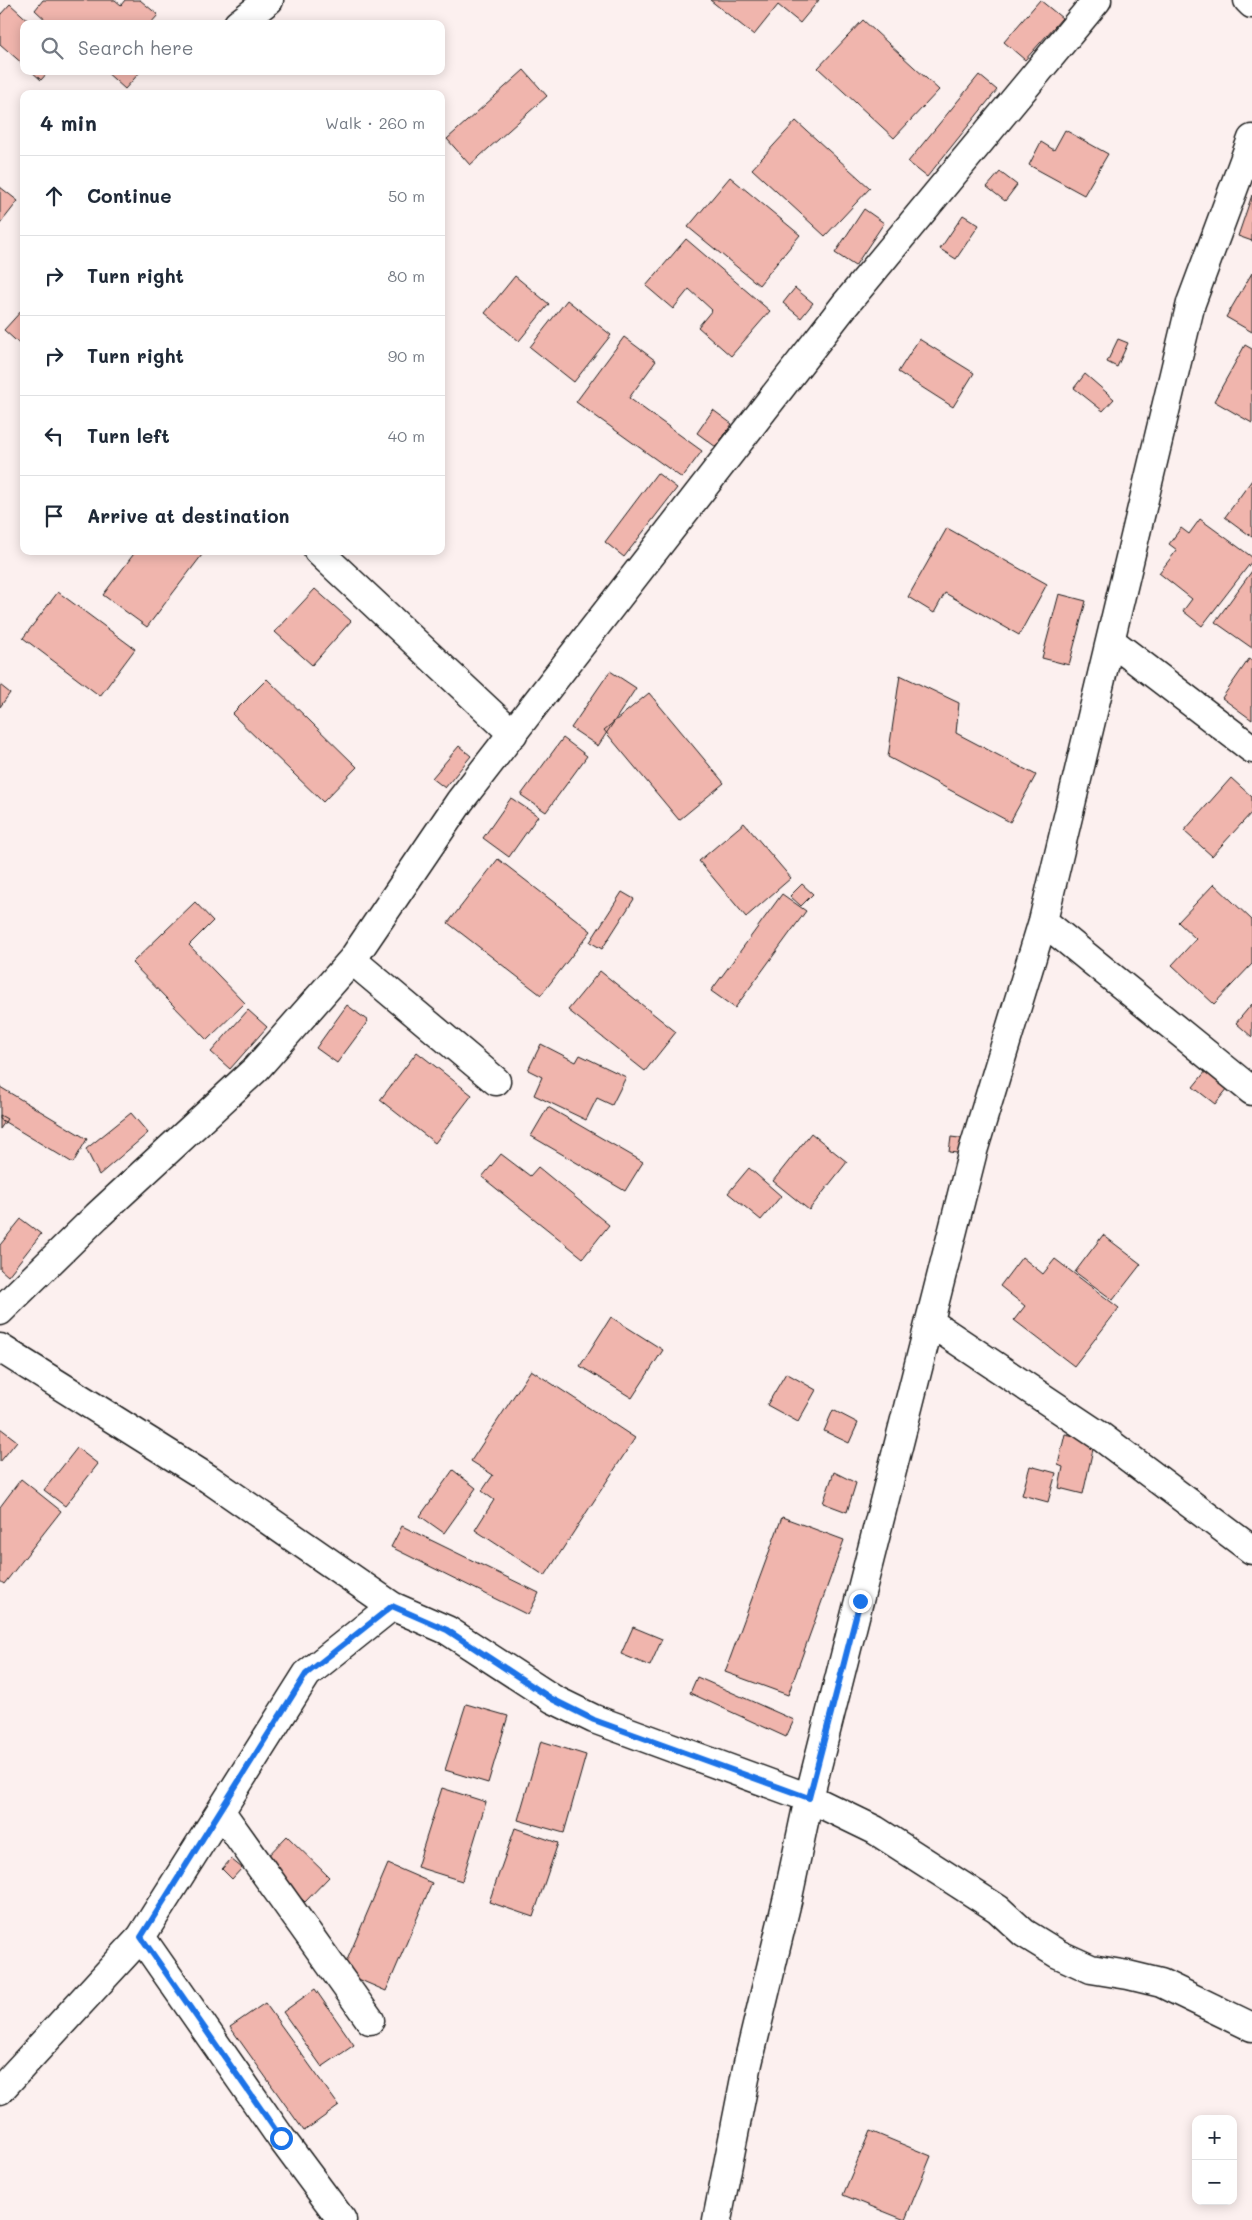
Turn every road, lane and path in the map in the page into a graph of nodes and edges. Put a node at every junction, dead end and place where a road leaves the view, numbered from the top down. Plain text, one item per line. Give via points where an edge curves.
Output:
1 (269, 0) edge
2 (1097, 0) edge
3 (1248, 0) edge
4 (1252, 4) edge
5 (243, 20) edge
6 (1252, 139) edge
7 (322, 555) edge
8 (1111, 641) junction
9 (513, 734) junction
10 (1252, 749) edge
11 (1043, 921) junction
12 (352, 960) junction
13 (496, 1081) dead end
14 (1252, 1090) edge
15 (0, 1311) edge
16 (931, 1322) junction
17 (0, 1348) edge
18 (1252, 1550) edge
19 (392, 1606) junction
20 (809, 1798) junction
21 (221, 1812) junction
22 (141, 1937) junction
23 (370, 2020) dead end
24 (1252, 2027) edge
25 (0, 2090) edge
26 (342, 2220) edge
27 (717, 2220) edge

1 - 5 street
2 - 9 street via 844,306
3 - 4 street
6 - 8 street via 1190,303
7 - 9 street
8 - 10 street
8 - 11 street
9 - 12 street via 460,801
11 - 14 street
11 - 16 street via 973,1151
12 - 13 street
12 - 15 street via 256,1069
16 - 18 street via 1100,1436
16 - 20 street
17 - 19 street via 209,1479
19 - 20 street via 447,1630 552,1699 594,1720
19 - 21 street via 306,1674
20 - 24 street via 875,1830 998,1909 1024,1932 1058,1954 1091,1969 1161,1983
20 - 27 street via 748,2064
21 - 22 street
21 - 23 street
22 - 25 street
22 - 26 street

